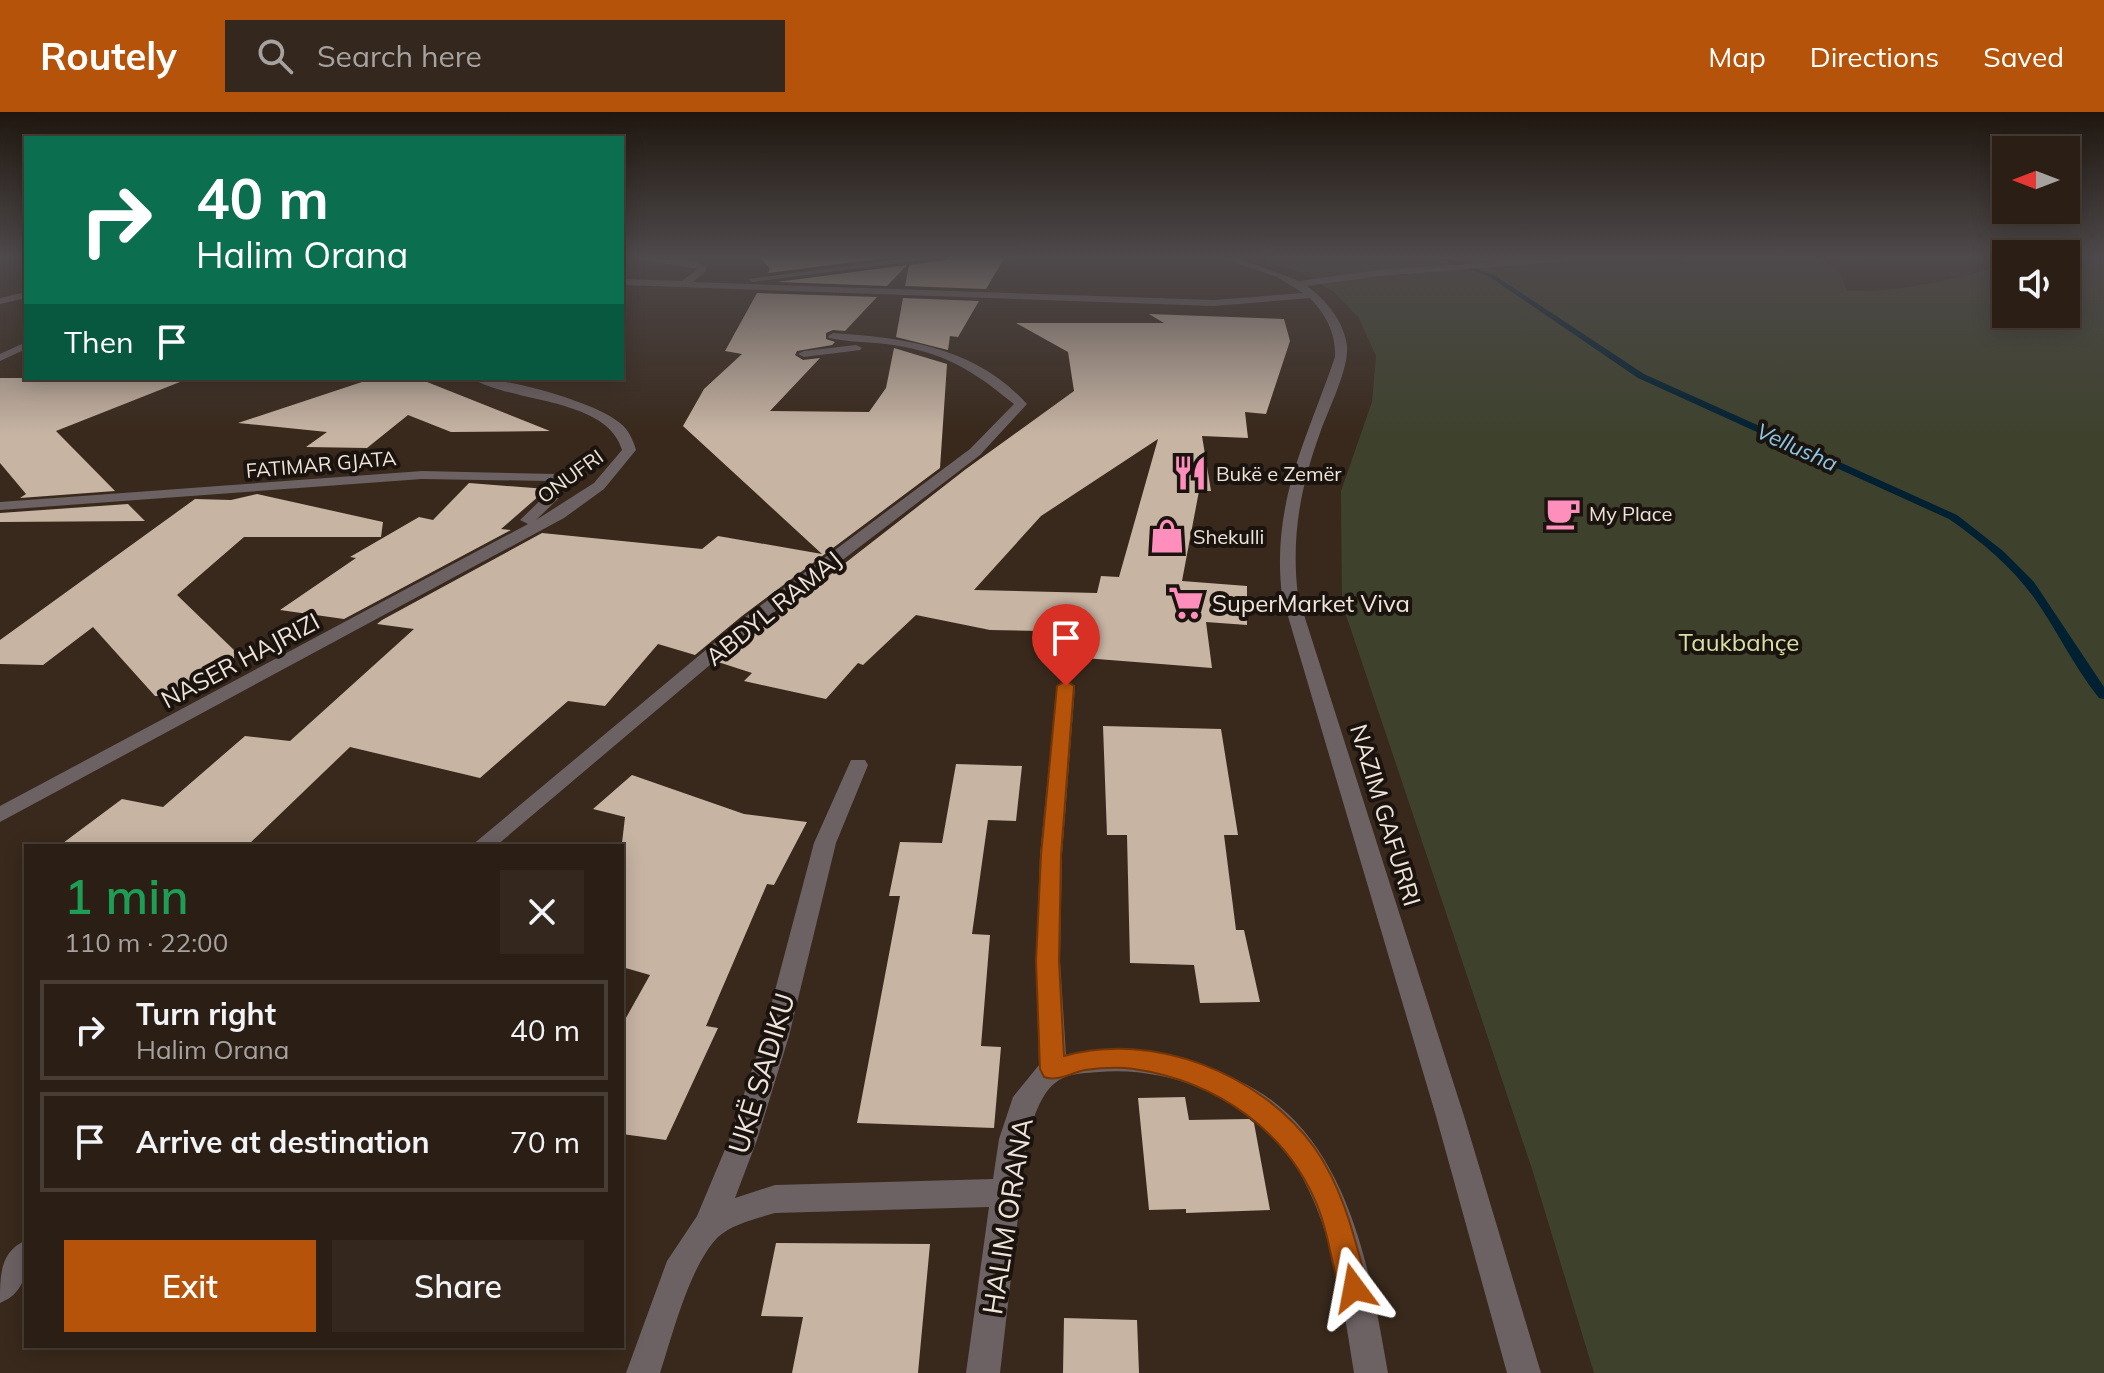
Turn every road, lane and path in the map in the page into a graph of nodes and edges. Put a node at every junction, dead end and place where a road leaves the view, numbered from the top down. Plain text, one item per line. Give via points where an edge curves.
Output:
1 (1330, 316) edge
2 (833, 336) dead end
3 (24, 346) edge
4 (804, 354) dead end
5 (0, 358) edge
6 (977, 372) junction
7 (485, 380) edge
8 (0, 506) edge
9 (500, 543) junction
10 (1066, 686) dead end
11 (858, 765) dead end
12 (0, 815) edge
13 (484, 844) edge
14 (1053, 1069) junction
15 (1007, 1193) junction
16 (708, 1226) junction
17 (24, 1257) edge
18 (0, 1287) edge
19 (643, 1373) edge
20 (983, 1373) edge
21 (1371, 1373) edge
22 (1524, 1373) edge

1 - 22 street, NAZIM GAFURRI via 1343,347 1287,523 1290,596
2 - 6 street, ABDYL RAMAJ via 910,345 966,362
3 - 5 street
4 - 6 street, ABDYL RAMAJ via 864,347
6 - 13 street, ABDYL RAMAJ via 1021,404 975,452 750,622
7 - 9 street, ONUFRI via 614,425 629,450 622,463 580,499
8 - 9 street, FATIMAR GJATA via 422,475 552,477 557,492
9 - 12 street, NASER HAJRIZI via 299,657
10 - 14 street via 1051,855
11 - 16 street, UKË SADIKU via 825,843 776,1036
14 - 15 street, HALIM ORANA via 1027,1097 1013,1139
14 - 21 street via 1086,1060 1129,1058 1175,1065 1226,1087 1272,1116 1305,1156 1332,1207
15 - 16 street via 775,1199
15 - 20 street, HALIM ORANA
16 - 19 street, UKË SADIKU via 678,1272
17 - 18 street

